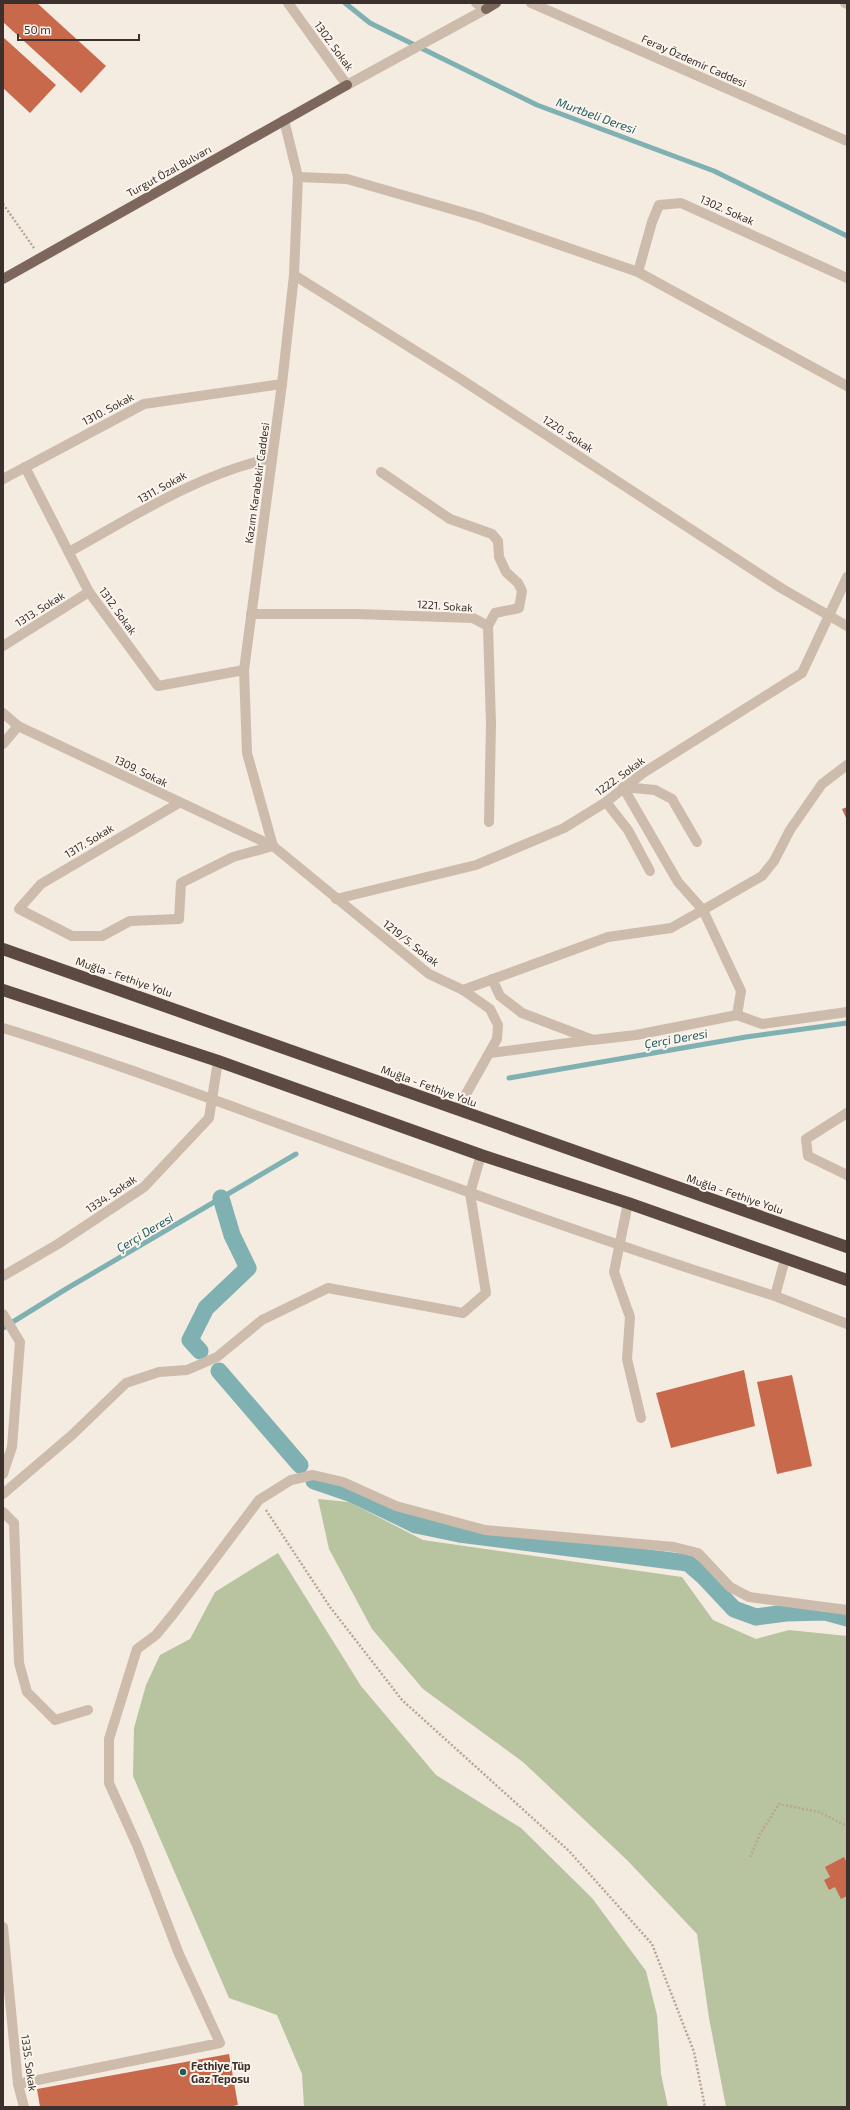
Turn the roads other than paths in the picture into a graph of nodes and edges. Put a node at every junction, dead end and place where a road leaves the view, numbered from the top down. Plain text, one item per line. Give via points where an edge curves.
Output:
1 (288, 3) edge
2 (476, 3) edge
3 (496, 3) edge
4 (531, 3) edge
5 (486, 9) junction
6 (348, 85) junction
7 (284, 120) junction
8 (847, 141) edge
9 (298, 177) junction
10 (638, 272) junction
11 (294, 275) junction
12 (847, 278) edge
13 (3, 279) edge
14 (282, 384) junction
15 (847, 386) edge
16 (272, 458) junction
17 (25, 467) junction
18 (381, 472) dead end
19 (3, 479) edge
20 (69, 552) junction
21 (847, 577) edge
22 (89, 592) junction
23 (251, 614) junction
24 (828, 614) junction
25 (488, 626) junction
26 (847, 626) edge
27 (3, 646) edge
28 (244, 670) junction
29 (3, 713) edge
30 (18, 726) junction
31 (3, 744) edge
32 (847, 765) edge
33 (623, 787) junction
34 (606, 802) junction
35 (179, 803) junction
36 (489, 822) dead end
37 (697, 842) dead end
38 (272, 846) junction
39 (650, 871) dead end
40 (336, 899) junction
41 (703, 910) junction
42 (3, 949) edge
43 (492, 979) junction
44 (3, 990) edge
45 (463, 990) junction
46 (847, 1012) edge
47 (737, 1015) junction
48 (3, 1028) edge
49 (593, 1040) junction
50 (490, 1053) junction
51 (218, 1061) junction
52 (212, 1100) junction
53 (457, 1110) junction
54 (847, 1113) edge
55 (481, 1155) junction
56 (847, 1175) edge
57 (470, 1193) junction
58 (628, 1203) junction
59 (619, 1246) junction
60 (847, 1247) edge
61 (785, 1258) junction
62 (3, 1276) edge
63 (847, 1280) edge
64 (775, 1296) junction
65 (3, 1314) edge
66 (847, 1324) edge
67 (641, 1418) dead end
68 (3, 1474) edge
69 (3, 1494) edge
70 (3, 1512) edge
71 (847, 1610) edge
72 (88, 1710) dead end
73 (3, 1927) edge
74 (18, 2084) junction
75 (24, 2107) edge

1 - 6 street, 1302. Sokak
2 - 5 street
3 - 5 main road
4 - 8 street, Feray Özdemir Caddesi
5 - 6 street
6 - 7 main road, Turgut Özal Bulvarı
7 - 9 street, Kazım Karabekir Caddesi
7 - 13 main road, Turgut Özal Bulvarı
9 - 10 street via 347,179 479,217
9 - 11 street, Kazım Karabekir Caddesi
10 - 12 street, 1302. Sokak via 659,205 681,203
10 - 15 street
11 - 14 street, Kazım Karabekir Caddesi
11 - 24 street, 1220. Sokak via 466,382 781,588
14 - 16 street, Kazım Karabekir Caddesi
14 - 17 street, 1310. Sokak via 144,404
16 - 20 street, 1311. Sokak via 244,464 196,483
16 - 23 street, Kazım Karabekir Caddesi
17 - 19 street, 1310. Sokak
17 - 20 street, 1312. Sokak
18 - 25 street via 450,519 492,534 498,542 506,572 518,583 522,591 519,608 495,613
20 - 22 street, 1312. Sokak
21 - 24 street, 1222. Sokak
22 - 27 street, 1313. Sokak
22 - 28 street, 1312. Sokak via 158,686
23 - 25 street, 1221. Sokak via 473,618
23 - 28 street, Kazım Karabekir Caddesi
24 - 26 street, 1220. Sokak
24 - 33 street, 1222. Sokak via 802,672
25 - 36 street
28 - 38 street, Kazım Karabekir Caddesi via 247,753
29 - 30 street, 1309. Sokak
30 - 31 street
30 - 35 street, 1309. Sokak
32 - 41 street via 822,784 762,876
33 - 34 street, 1222. Sokak
33 - 37 street via 654,790 672,799
33 - 41 street via 678,882
34 - 39 street via 628,830
34 - 40 street, 1222. Sokak via 564,828 476,865
35 - 38 street, 1309. Sokak
35 - 38 street, 1317. Sokak via 41,884 19,909 72,936 102,936 130,921 178,920 181,883 233,857
38 - 40 street, 1219/5. Sokak
40 - 45 street, 1219/5. Sokak via 429,974
41 - 43 street via 671,928 608,937
41 - 47 street via 742,991
42 - 53 highway, Muğla - Fethiye Yolu
43 - 45 street
43 - 49 street via 500,996 522,1013
44 - 51 highway
45 - 50 street, 1219/5. Sokak via 490,1009 498,1025 497,1039
46 - 47 street via 762,1024
47 - 49 street via 636,1035
48 - 52 street
49 - 50 street
50 - 53 street, 1219/5. Sokak
51 - 52 street, 1334. Sokak
51 - 55 highway
52 - 57 street
52 - 62 street, 1334. Sokak via 209,1118 144,1187 58,1244
53 - 60 highway, Muğla - Fethiye Yolu
54 - 56 street via 806,1139 808,1156
55 - 57 street
55 - 58 highway
57 - 59 street
57 - 69 street via 486,1293 463,1313 328,1288 262,1320 217,1357 187,1370 159,1372 126,1383 72,1435
58 - 59 street
58 - 61 highway
59 - 64 street
59 - 67 street via 614,1272 630,1316 627,1359
61 - 63 highway
61 - 64 street
64 - 66 street
65 - 68 street via 20,1342 12,1447
70 - 72 street via 14,1523 18,1663 27,1692 55,1720
71 - 74 street via 749,1597 730,1587 698,1553 674,1547 485,1530 396,1506 343,1482 313,1475 291,1480 259,1500 156,1636 137,1649 109,1739 109,1783 137,1845 179,1954 220,2043
73 - 74 street, 1335. Sokak
74 - 75 street, 1335. Sokak

